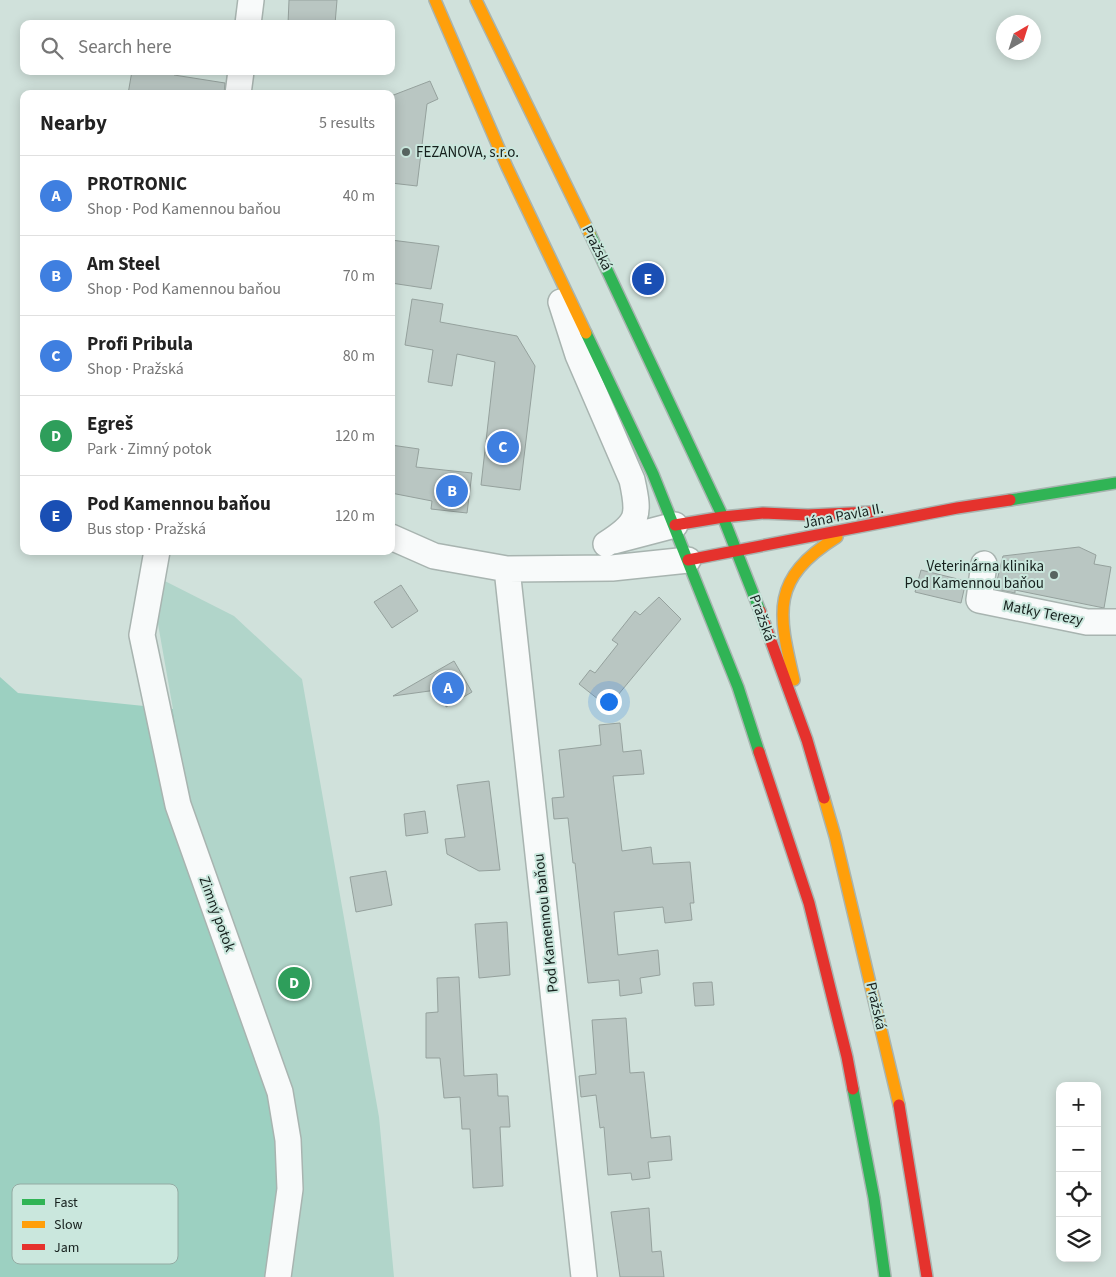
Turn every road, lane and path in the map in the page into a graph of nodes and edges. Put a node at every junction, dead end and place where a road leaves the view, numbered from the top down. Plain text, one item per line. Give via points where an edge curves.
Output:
1 (251, 0) edge
2 (435, 0) edge
3 (476, 0) edge
4 (248, 20) edge
5 (240, 75) edge
6 (239, 90) edge
7 (541, 241) junction
8 (694, 457) junction
9 (1116, 483) edge
10 (724, 492) dead end
11 (744, 505) dead end
12 (957, 508) junction
13 (763, 513) junction
14 (723, 517) junction
15 (674, 526) junction
16 (848, 530) junction
17 (395, 539) edge
18 (606, 544) junction
19 (735, 550) junction
20 (157, 555) edge
21 (688, 560) junction
22 (984, 564) dead end
23 (547, 569) junction
24 (508, 570) junction
25 (1116, 622) edge
26 (807, 740) junction
27 (278, 1277) edge
28 (584, 1277) edge
29 (885, 1277) edge
30 (927, 1277) edge

1 - 4 street
2 - 7 main road
3 - 8 main road, Pražská via 619,293
5 - 6 street
7 - 15 main road
7 - 18 street via 578,355 626,464 637,497 638,508 633,522
8 - 10 main road
8 - 14 main road, Pražská
9 - 12 main road, Jána Pavla II.
11 - 13 main road
12 - 13 main road, Jána Pavla II. via 808,515
12 - 16 main road, Jána Pavla II.
13 - 14 main road
14 - 15 main road
14 - 19 main road, Pražská
15 - 18 street
15 - 21 main road
16 - 19 main road, Jána Pavla II.
16 - 26 main road via 803,561 784,597 782,620
17 - 24 street via 434,556
18 - 23 street
19 - 21 main road, Jána Pavla II.
19 - 26 main road, Pražská
20 - 27 street, Zimný potok via 142,635 178,805 280,1092 288,1140 290,1190
21 - 23 street via 612,568
21 - 29 main road via 738,687 809,903 847,1057 874,1198
22 - 25 street, Matky Terezy via 978,600 1087,622
23 - 24 street
24 - 28 street, Pod Kamennou baňou
26 - 30 main road, Pražská via 837,845 900,1107

